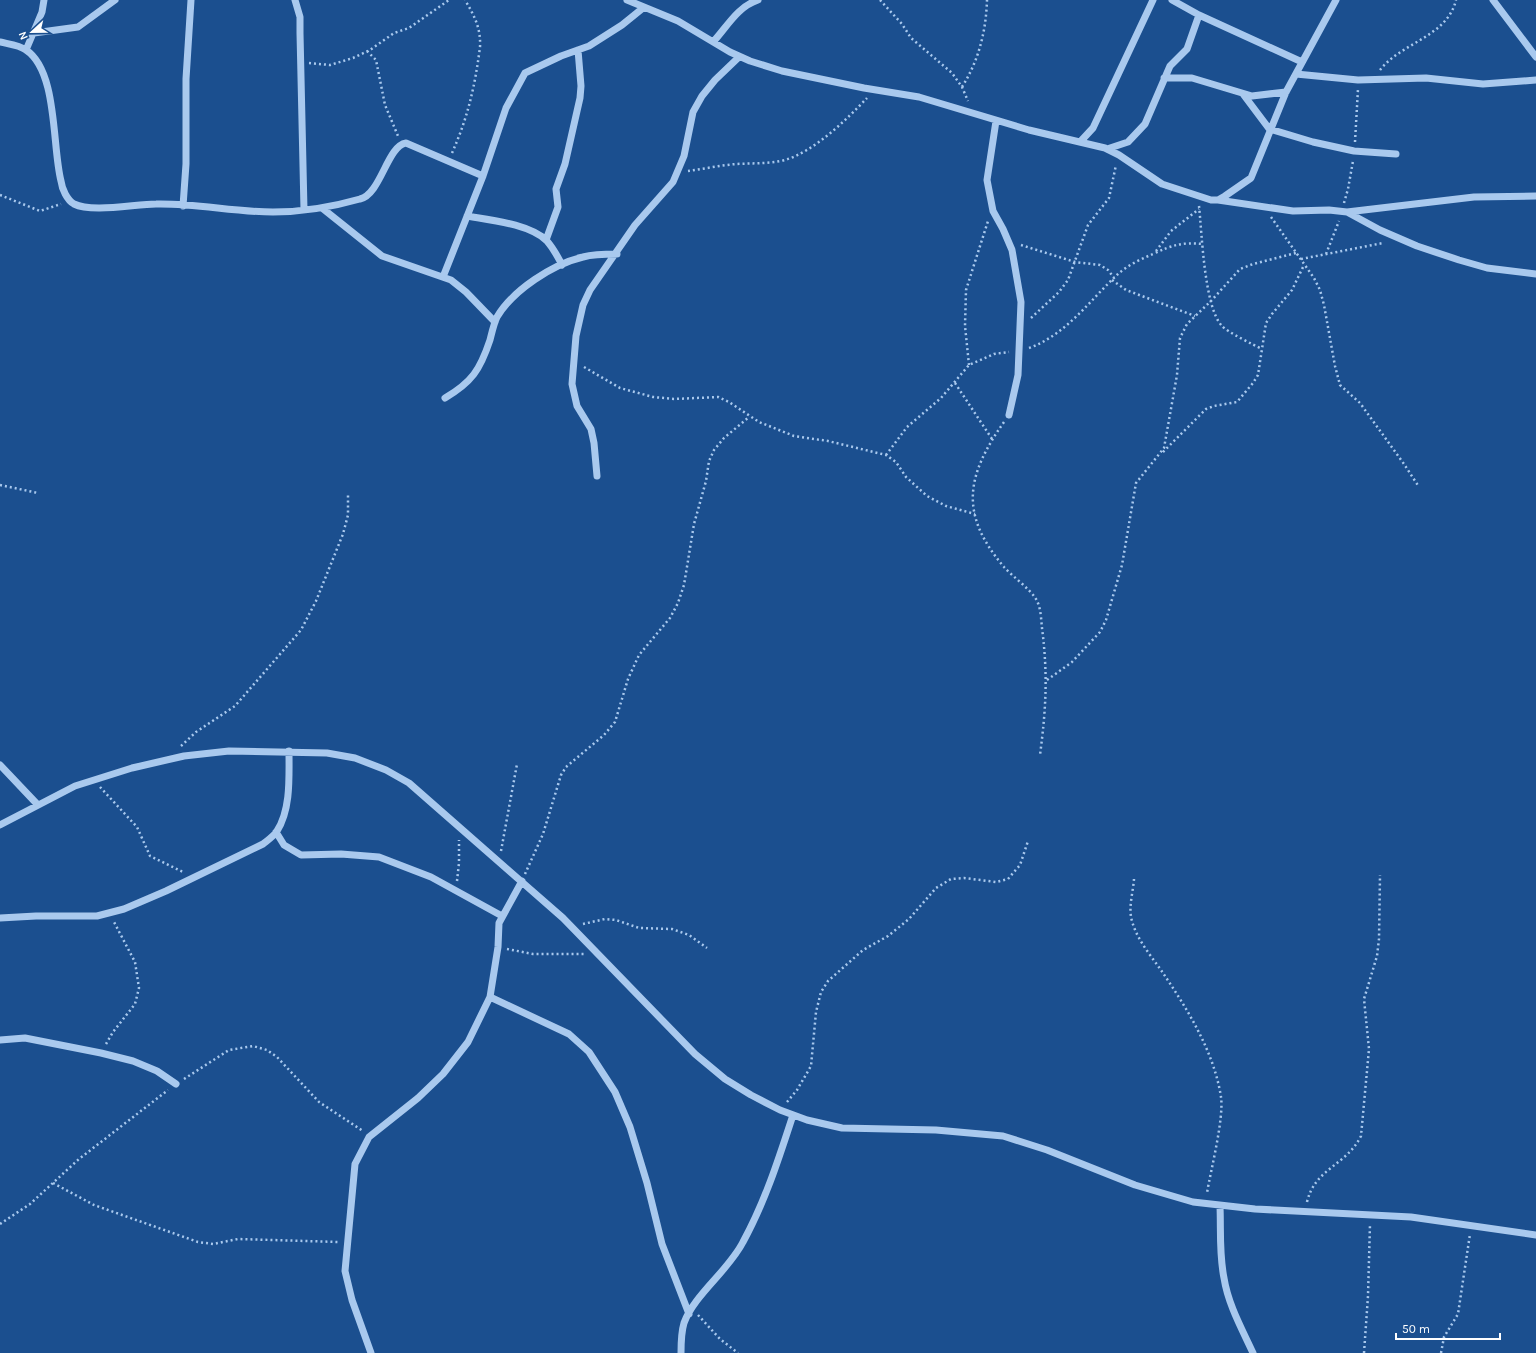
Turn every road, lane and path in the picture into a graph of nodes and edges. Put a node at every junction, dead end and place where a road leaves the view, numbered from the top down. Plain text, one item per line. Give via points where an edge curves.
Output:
1 (44, 0) edge
2 (115, 0) edge
3 (191, 0) edge
4 (295, 0) edge
5 (449, 0) edge
6 (465, 0) edge
7 (627, 0) edge
8 (758, 0) edge
9 (880, 0) edge
10 (987, 0) edge
11 (1144, 0) edge
12 (1153, 0) edge
13 (1172, 0) edge
14 (1336, 0) edge
15 (1456, 0) edge
16 (1493, 0) edge
17 (643, 8) junction
18 (1149, 8) junction
19 (1199, 15) junction
20 (34, 33) junction
21 (0, 42) edge
22 (713, 42) junction
23 (26, 50) junction
24 (578, 50) junction
25 (367, 51) junction
26 (739, 57) junction
27 (1536, 57) edge
28 (1302, 62) junction
29 (301, 63) junction
30 (1296, 74) junction
31 (1164, 78) junction
32 (1358, 80) junction
33 (1373, 80) junction
34 (1536, 80) edge
35 (962, 87) junction
36 (874, 90) junction
37 (1286, 92) junction
38 (1243, 94) junction
39 (971, 111) junction
40 (996, 121) junction
41 (1270, 129) junction
42 (1080, 142) junction
43 (402, 144) junction
44 (1107, 149) junction
45 (1354, 151) junction
46 (1396, 154) dead end
47 (1119, 155) junction
48 (448, 161) junction
49 (679, 172) junction
50 (483, 176) junction
51 (0, 195) edge
52 (1536, 196) edge
53 (1199, 198) junction
54 (70, 200) junction
55 (1218, 200) junction
56 (183, 206) junction
57 (1264, 207) junction
58 (322, 208) junction
59 (1200, 208) junction
60 (304, 210) junction
61 (993, 211) junction
62 (1344, 212) junction
63 (467, 216) junction
64 (546, 240) junction
65 (1403, 240) junction
66 (1009, 243) junction
67 (1203, 244) junction
68 (1156, 252) junction
69 (1296, 253) junction
70 (616, 254) junction
71 (1326, 254) junction
72 (1301, 259) junction
73 (1075, 262) junction
74 (562, 265) junction
75 (1304, 265) junction
76 (1536, 274) edge
77 (443, 277) junction
78 (1113, 279) junction
79 (1211, 301) junction
80 (1195, 316) junction
81 (495, 322) junction
82 (1020, 330) junction
83 (1262, 349) junction
84 (1020, 351) junction
85 (573, 360) junction
86 (969, 365) junction
87 (954, 383) junction
88 (445, 398) dead end
89 (1009, 415) joint
90 (749, 417) junction
91 (992, 439) junction
92 (1161, 454) junction
93 (886, 455) junction
94 (597, 476) dead end
95 (0, 485) edge
96 (1419, 487) dead end
97 (38, 493) dead end
98 (348, 494) dead end
99 (975, 514) junction
100 (1047, 680) junction
101 (289, 751) junction
102 (1040, 755) dead end
103 (171, 759) junction
104 (517, 764) dead end
105 (0, 766) edge
106 (94, 780) junction
107 (37, 804) junction
108 (456, 824) junction
109 (0, 825) edge
110 (276, 832) junction
111 (1028, 841) dead end
112 (499, 861) junction
113 (1380, 875) dead end
114 (192, 878) junction
115 (1134, 879) dead end
116 (522, 881) junction
117 (455, 891) junction
118 (108, 913) junction
119 (502, 916) junction
120 (0, 918) edge
121 (573, 928) junction
122 (498, 947) junction
123 (707, 948) dead end
124 (598, 953) junction
125 (490, 997) junction
126 (0, 1040) edge
127 (101, 1053) junction
128 (176, 1084) junction
129 (780, 1110) junction
130 (793, 1115) junction
131 (369, 1137) junction
132 (52, 1183) junction
133 (1205, 1204) junction
134 (1220, 1206) junction
135 (1304, 1212) junction
136 (1370, 1216) junction
137 (0, 1224) edge
138 (1471, 1226) junction
139 (1536, 1235) edge
140 (347, 1242) junction
141 (690, 1312) junction
142 (371, 1353) edge
143 (681, 1353) edge
144 (738, 1353) edge
145 (1253, 1353) edge
146 (1364, 1353) edge
147 (1441, 1353) edge

1 - 20 street
2 - 20 street via 78,27
3 - 56 street
4 - 29 street via 300,17
5 - 25 path via 409,28 394,33
6 - 48 path via 478,24 481,37 470,105 463,129
7 - 17 street
8 - 22 street via 741,8
9 - 35 path via 911,38 939,60
10 - 35 path via 981,45 976,62
11 - 18 street
12 - 18 street
13 - 19 street
14 - 28 street
15 - 33 path via 1447,20 1438,29 1391,58
16 - 27 street
17 - 22 street via 678,21
17 - 24 street via 601,39
18 - 42 street via 1093,128
19 - 28 street
19 - 31 street via 1187,49 1174,60
20 - 23 street
21 - 23 street
22 - 26 street
23 - 54 street via 45,77 53,115 59,174
24 - 50 street via 525,73 506,108
24 - 64 street via 580,98 565,164 556,189 558,207
25 - 29 path via 330,65
25 - 43 path via 376,60 385,105
26 - 36 street via 782,71
26 - 49 street via 697,104 690,122 687,145
28 - 30 street
29 - 60 street
30 - 32 street
30 - 37 street
31 - 38 street via 1192,78
31 - 44 street via 1145,124 1128,142
32 - 33 street
32 - 45 path
33 - 34 street via 1426,78 1490,84
35 - 39 path
36 - 39 street via 919,97
36 - 49 path via 833,131 803,152 764,164 735,164
37 - 38 street
37 - 41 street
38 - 41 street
39 - 40 street
40 - 42 street
40 - 61 street via 987,180
41 - 45 street
41 - 55 street via 1251,178
42 - 44 street
43 - 48 street via 406,143
43 - 58 street via 368,195
44 - 47 street
45 - 46 street
45 - 62 path
47 - 53 street via 1151,178
47 - 73 path via 1112,191 1088,225
48 - 50 street
49 - 70 street via 635,225
50 - 63 street
51 - 54 path via 40,211
52 - 62 street via 1474,197
53 - 55 street
53 - 59 path
54 - 56 street via 84,207 156,204
55 - 57 street
56 - 60 street via 273,212
57 - 62 street via 1293,211
57 - 69 path
58 - 60 street
58 - 77 street via 382,256
59 - 67 path
59 - 68 path via 1171,231
61 - 66 street
61 - 86 path via 986,224 966,290 965,326
62 - 65 street
62 - 71 path
63 - 64 street via 526,229
63 - 77 street
64 - 74 street
65 - 71 path
65 - 76 street via 1487,268
66 - 73 path
66 - 82 street via 1018,282
67 - 68 path via 1177,244
67 - 79 path
68 - 78 path via 1136,262
69 - 72 path
69 - 79 path via 1240,269
70 - 74 street via 582,257
70 - 85 street via 590,290 583,305
71 - 72 path
72 - 75 path
73 - 78 path via 1100,265 1108,270
73 - 82 path via 1068,280 1059,292
74 - 81 street via 528,284 506,304
75 - 83 path via 1292,290 1266,324
75 - 96 path via 1314,278 1324,305 1340,385 1360,403
77 - 81 street via 466,292
78 - 80 path via 1126,290
78 - 84 path via 1050,338
79 - 80 path
79 - 83 path via 1222,327
80 - 92 path via 1187,324 1180,338 1177,375
81 - 88 street via 480,367 469,382
82 - 84 street
83 - 92 path via 1258,375 1238,402 1206,409
84 - 86 path via 994,354
84 - 89 street via 1018,375
85 - 90 path via 620,388 653,397 674,399 718,397
85 - 94 street via 573,393 577,406 591,429
86 - 87 path
87 - 91 path
87 - 93 path via 941,398 907,427
89 - 91 path
90 - 93 path via 794,436
90 - 116 path via 724,438 709,461 694,524 684,585 678,603 670,618 639,655 628,679 615,722 561,775 543,834
91 - 99 path via 974,481 972,500
92 - 100 path via 1136,483 1122,565 1100,632 1072,662
93 - 99 path via 896,462 906,477 926,496 946,506
95 - 97 path
98 - 103 path via 348,515 343,534 316,601 301,630 235,706 196,732
99 - 100 path via 994,554 1036,599 1040,612
100 - 102 path
101 - 103 street via 229,751
101 - 108 street via 327,753 355,758 386,770 409,783
101 - 110 street via 287,796 282,820
103 - 106 street
104 - 112 path
105 - 107 street
106 - 107 street
106 - 114 path via 137,827 150,856
107 - 109 street
108 - 112 street
108 - 117 path via 460,842
110 - 114 street via 263,844
110 - 117 street via 284,845 301,855 341,854 379,857 431,877
111 - 129 path via 1020,865 1008,879 996,882 951,879 936,888 909,919 888,936 862,950 828,981 821,992 816,1012 811,1066 797,1090
112 - 116 street
113 - 135 path via 1380,939 1364,999 1369,1048 1361,1136 1347,1157 1315,1183
114 - 118 street via 166,892
115 - 133 path via 1130,911 1135,930 1187,1010 1210,1061 1221,1099
116 - 119 street
116 - 121 street
117 - 119 street
118 - 120 street via 97,916
118 - 127 path via 122,934 135,962 139,988 135,1004 113,1032
119 - 122 street
121 - 123 path via 605,919 639,928 672,928 689,935
121 - 124 street
122 - 124 path via 533,954
122 - 125 street
124 - 129 street via 695,1054 725,1079
125 - 131 street via 468,1042 443,1074 418,1098
125 - 141 street via 568,1034 588,1052 615,1092 632,1134 662,1244
126 - 127 street via 25,1038
127 - 128 street via 145,1066
128 - 131 path via 229,1050 253,1046 267,1050 277,1057 319,1102
128 - 132 path via 135,1114
129 - 130 street
130 - 133 street via 842,1128 936,1130 1003,1136 1148,1189
130 - 141 street via 772,1181 744,1242 732,1261
131 - 140 street via 355,1164
132 - 137 path via 30,1204
132 - 140 path via 94,1205 198,1242 213,1244 238,1239
133 - 134 street
134 - 135 street
134 - 145 street via 1224,1278 1236,1318
135 - 136 street
136 - 138 street via 1411,1217
136 - 146 path
138 - 139 street
138 - 147 path via 1458,1314 1444,1337
140 - 142 street via 347,1282
141 - 143 street via 681,1340
141 - 144 path

